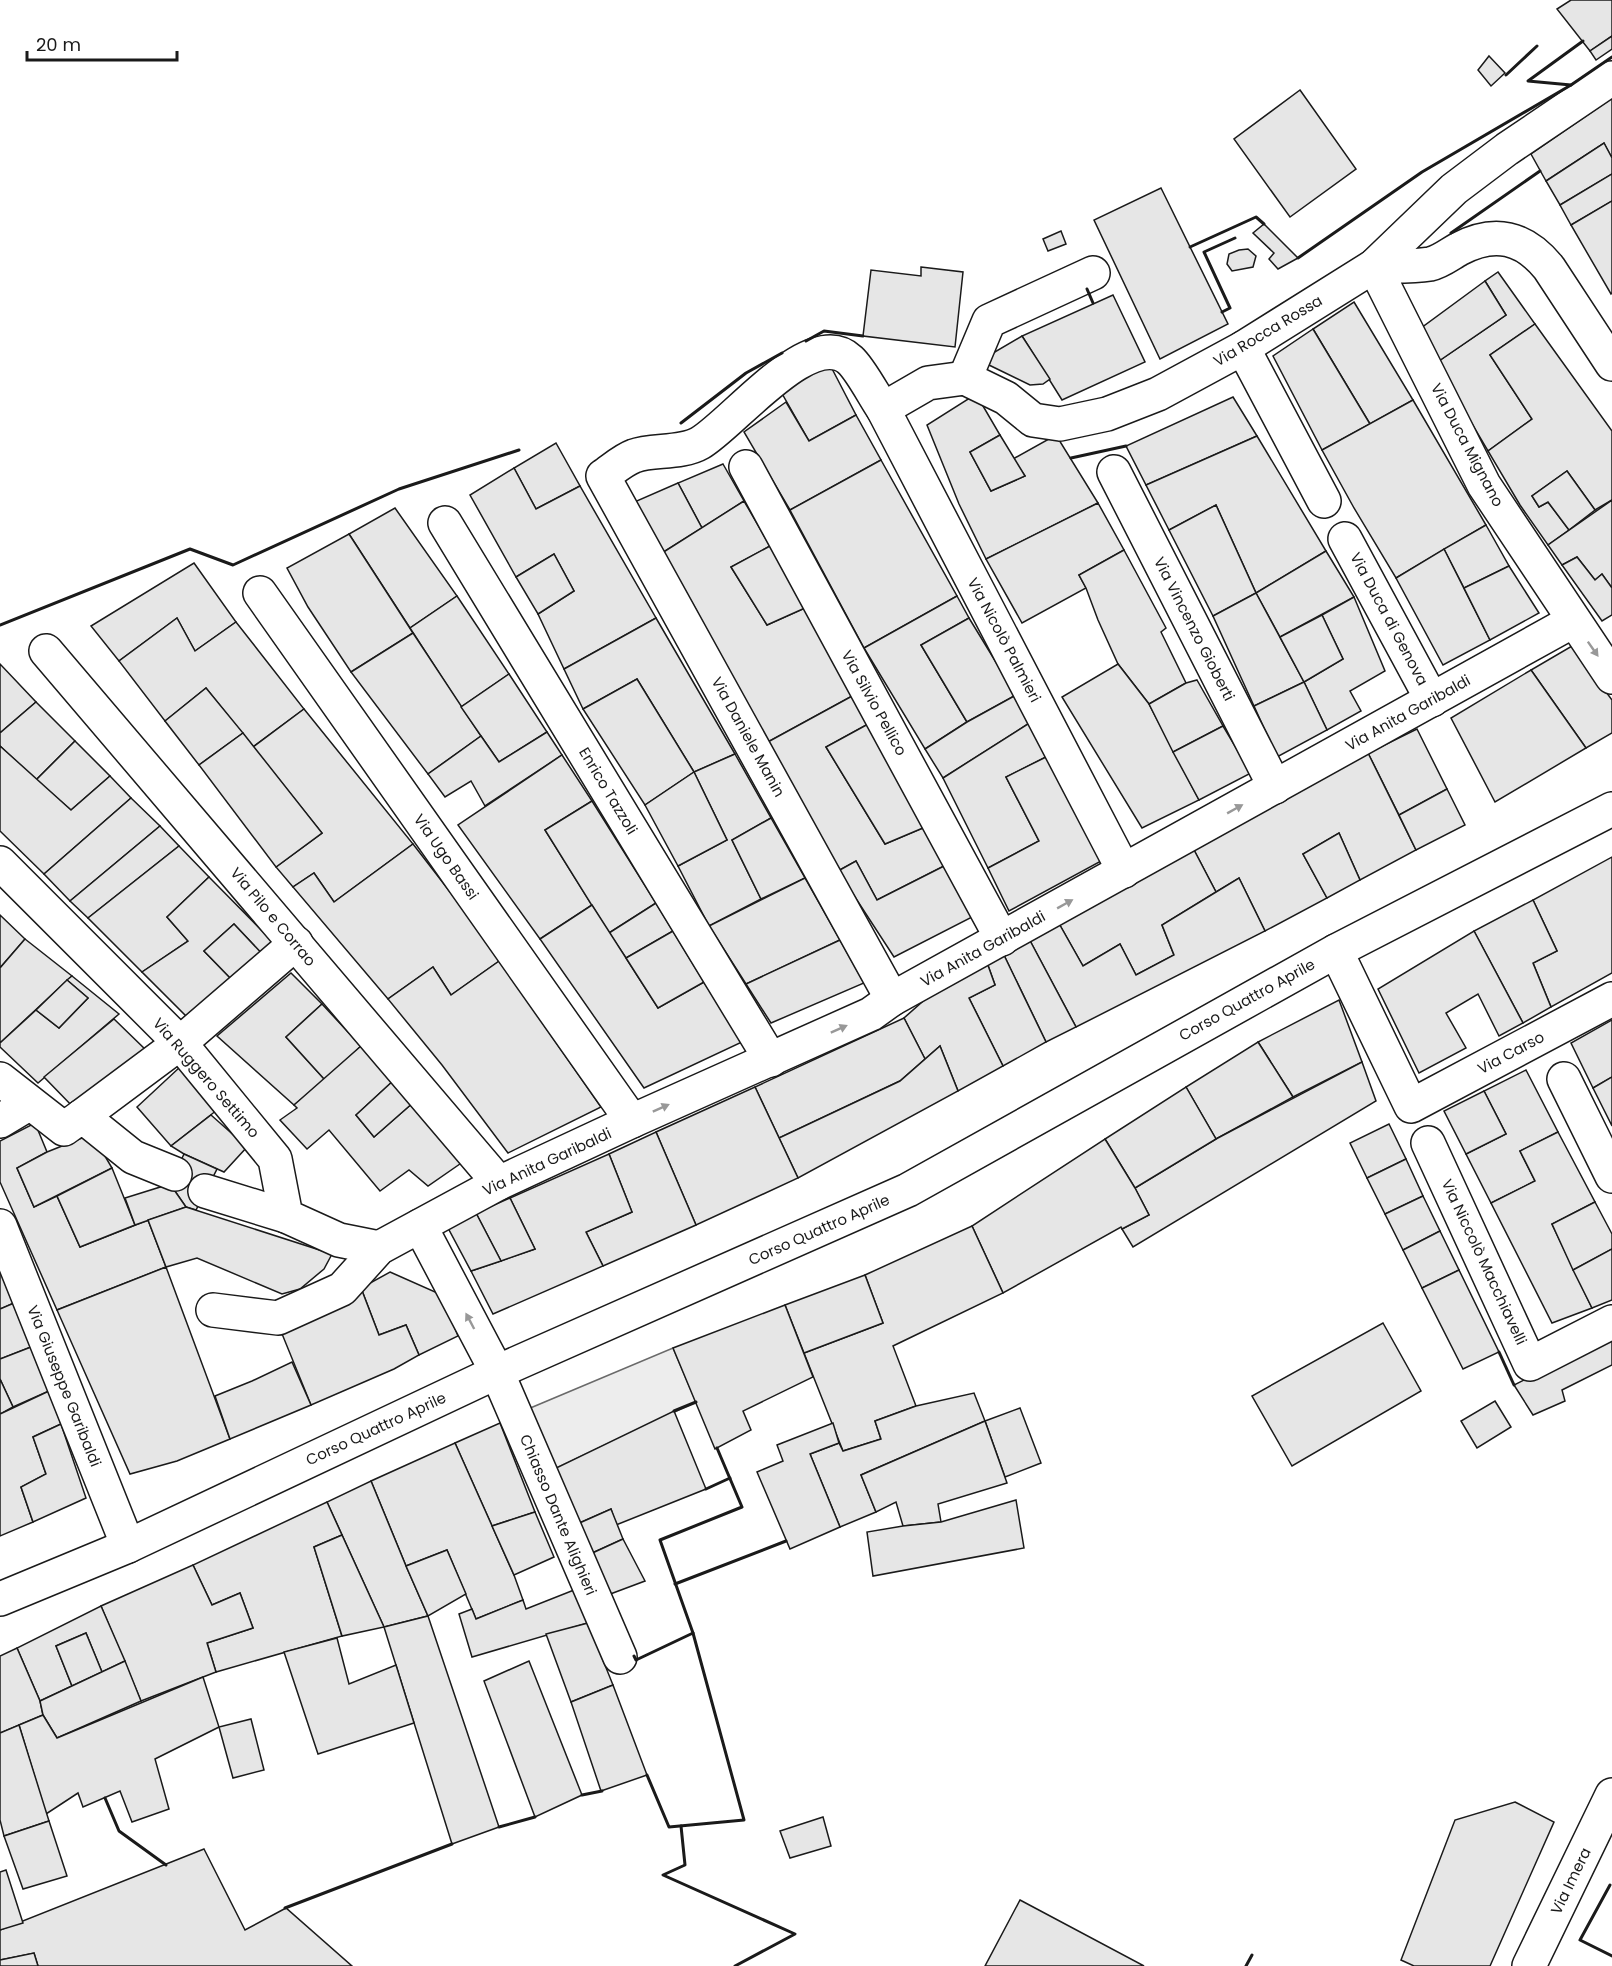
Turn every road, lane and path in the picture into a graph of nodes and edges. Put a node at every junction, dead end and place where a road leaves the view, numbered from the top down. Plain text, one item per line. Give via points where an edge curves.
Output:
1 (1612, 78) edge
2 (1374, 266) junction
3 (1093, 273) dead end
4 (1243, 348) junction
5 (1612, 364) edge
6 (964, 378) junction
7 (883, 409) junction
8 (746, 467) dead end
9 (1114, 471) dead end
10 (603, 476) joint
11 (1324, 501) dead end
12 (445, 523) dead end
13 (1345, 539) dead end
14 (260, 592) dead end
15 (1574, 621) junction
16 (46, 651) dead end
17 (1612, 677) edge
18 (1432, 700) junction
19 (1275, 787) junction
20 (1612, 809) edge
21 (0, 863) edge
22 (1124, 871) junction
23 (1002, 939) junction
24 (296, 943) junction
25 (1336, 951) junction
26 (892, 999) junction
27 (1612, 999) edge
28 (180, 1043) junction
29 (771, 1060) junction
30 (0, 1079) edge
31 (1564, 1079) dead end
32 (30, 1103) junction
33 (82, 1116) junction
34 (0, 1121) edge
35 (632, 1121) junction
36 (1428, 1143) dead end
37 (175, 1174) dead end
38 (1612, 1176) edge
39 (499, 1183) junction
40 (206, 1191) dead end
41 (286, 1216) junction
42 (0, 1226) edge
43 (420, 1226) junction
44 (379, 1248) junction
45 (213, 1310) dead end
46 (1612, 1322) edge
47 (497, 1372) junction
48 (128, 1546) junction
49 (0, 1599) edge
50 (620, 1657) dead end
51 (1612, 1795) edge
52 (1538, 1963) edge

1 - 2 street, Via Rocca Rossa via 1454,189
2 - 4 street, Via Rocca Rossa
2 - 5 street via 1432,264 1475,241 1491,238 1525,245 1549,268
2 - 15 street, Via Duca Mignano via 1484,485
3 - 6 street via 989,321
4 - 6 street, Via Rocca Rossa via 1158,394 1107,414 1060,424 1033,420 1006,398
4 - 11 street
6 - 7 street via 928,383
7 - 10 street, Via Nicolò Palmieri via 850,360 827,351 774,377 724,426 698,444 634,456
7 - 22 street, Via Nicolò Palmieri
8 - 23 street, Via Silvio Pellico
9 - 19 street, Via Vincenzo Gioberti
10 - 26 street, Via Daniele Manin
12 - 29 street, Enrico Tazzoli
13 - 18 street, Via Duca di Genova
14 - 35 street, Via Ugo Bassi
15 -> 17 street, Via Duca Mignano
15 - 18 street, Via Anita Garibaldi
16 - 24 street, Via Pilo e Corrao
18 - 19 street, Via Anita Garibaldi
22 -> 19 street, Via Anita Garibaldi
20 - 25 street, Corso Quattro Aprile
21 - 28 street, Via Ruggero Settimo
23 -> 22 street, Via Anita Garibaldi
23 - 26 street, Via Anita Garibaldi
24 - 28 street
24 - 39 street, Via Pilo e Corrao
25 - 27 street, Via Carso via 1411,1106
25 - 47 street, Corso Quattro Aprile via 908,1190
29 -> 26 street, Via Anita Garibaldi via 872,1014
28 - 33 street
28 - 41 street, Via Ruggero Settimo via 275,1159
35 -> 29 street, Via Anita Garibaldi
30 - 32 street
31 - 38 street
32 - 33 street via 64,1129
32 - 34 street
33 - 37 street via 133,1157
35 - 39 street, Via Anita Garibaldi
36 - 46 street, Via Niccolò Macchiavelli via 1530,1364
39 - 43 street, Via Anita Garibaldi
40 - 41 street
41 - 44 street via 339,1240
42 - 48 street, Via Giuseppe Garibaldi
43 - 44 street, Via Anita Garibaldi
47 -> 43 street
44 - 45 street, Via Anita Garibaldi via 342,1289 278,1318
47 - 48 street, Corso Quattro Aprile
47 - 50 street, Chiasso Dante Alighieri
48 - 49 street, Corso Quattro Aprile
51 - 52 street, Via Imera

